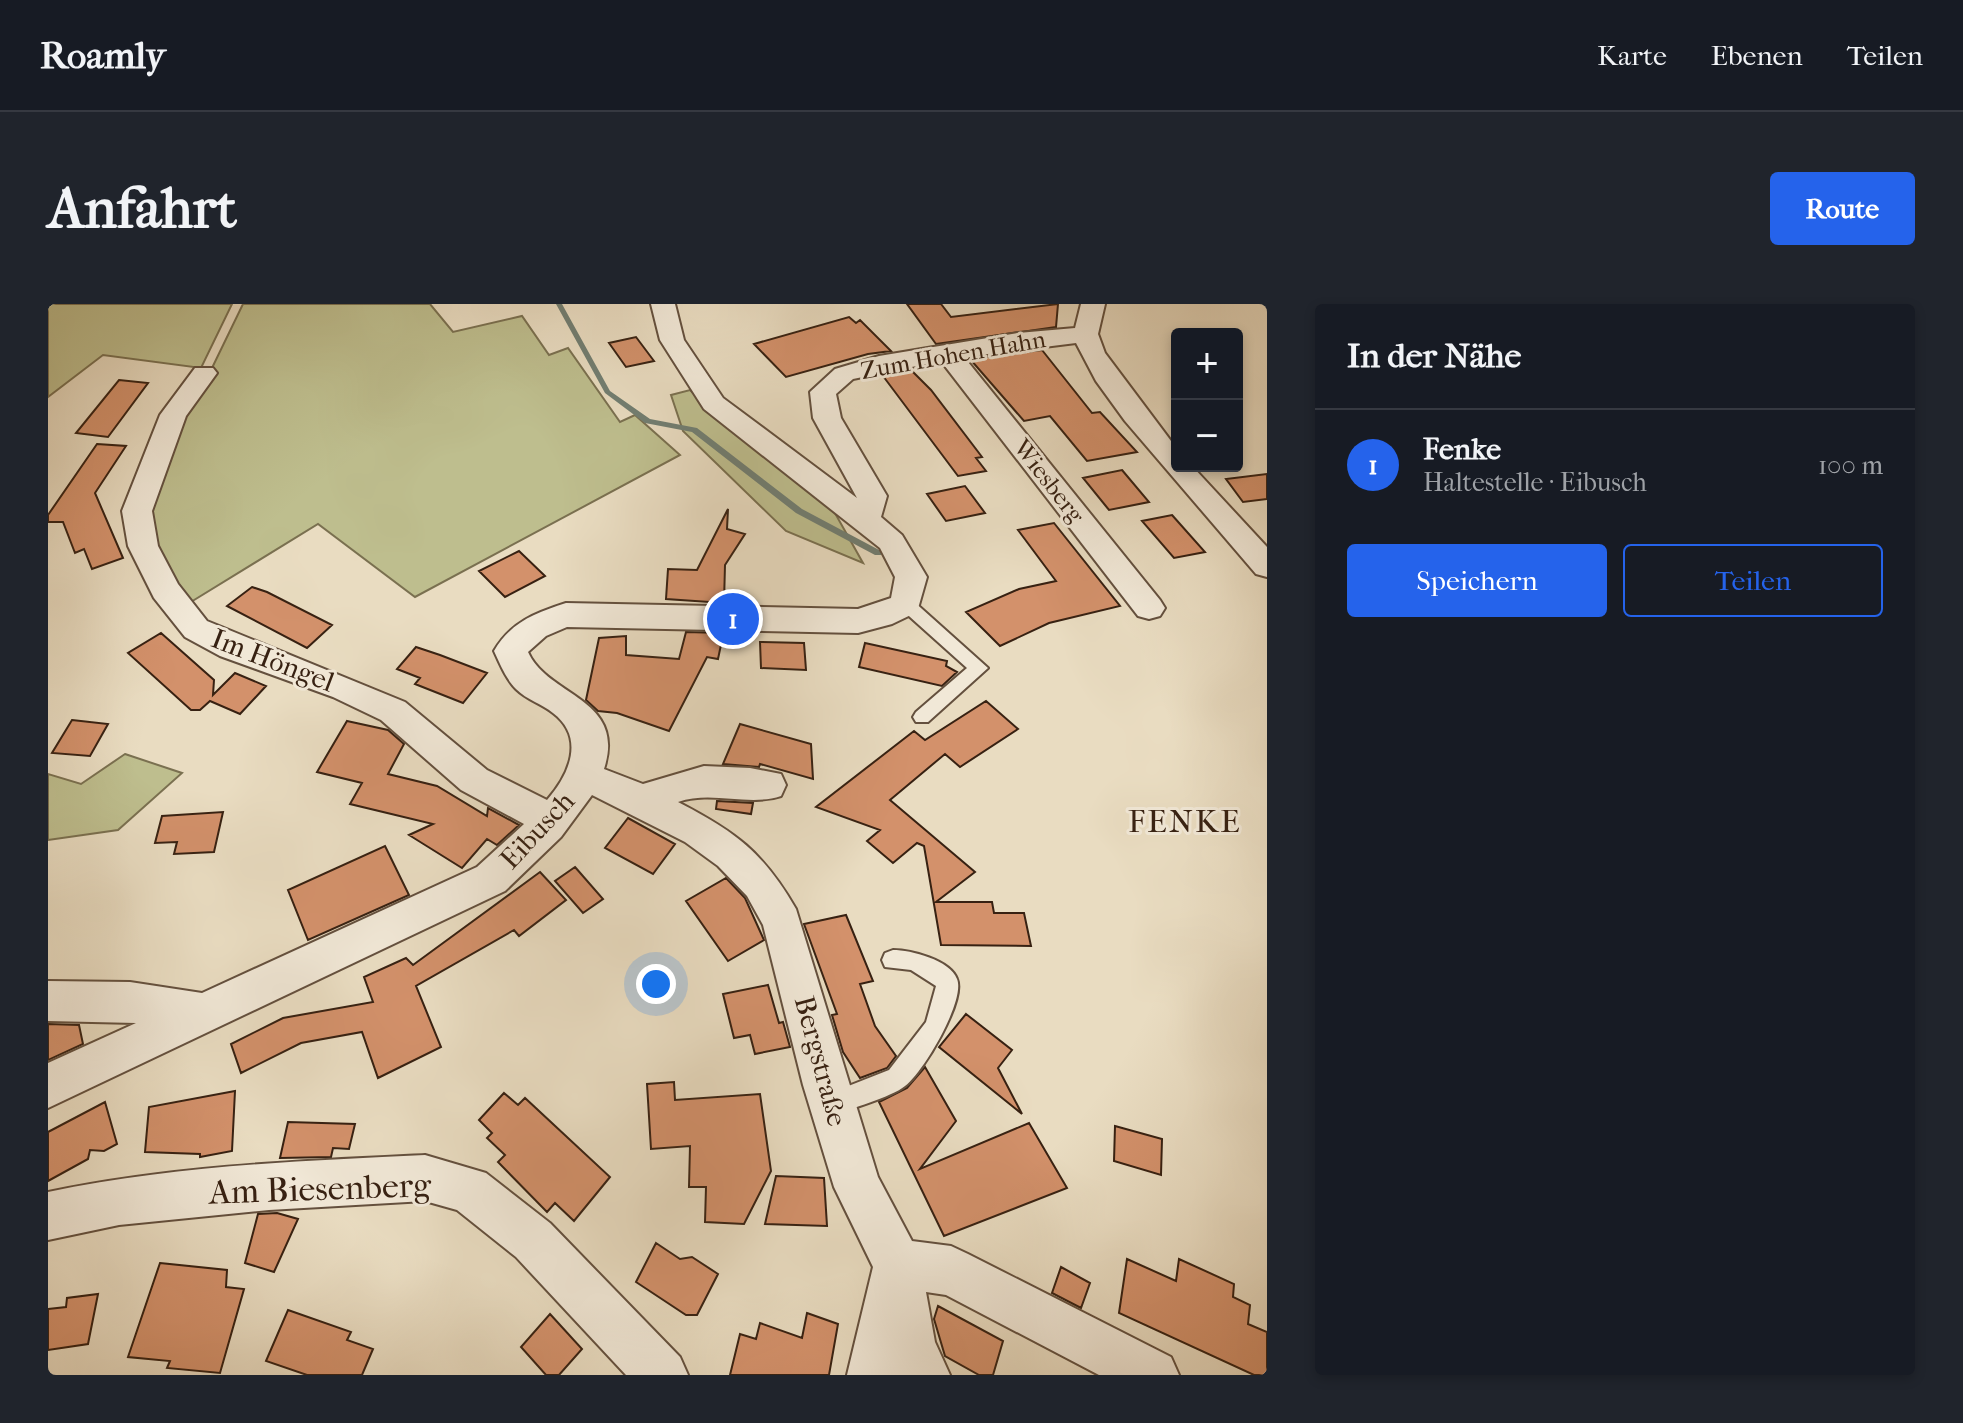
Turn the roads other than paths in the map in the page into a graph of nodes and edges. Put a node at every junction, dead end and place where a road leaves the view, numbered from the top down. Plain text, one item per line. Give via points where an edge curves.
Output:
1 (663, 304) edge
2 (1093, 304) edge
3 (1086, 335) junction
4 (948, 353) junction
5 (204, 373) dead end
6 (866, 520) junction
7 (1267, 566) edge
8 (906, 604) junction
9 (1149, 608) dead end
10 (922, 717) dead end
11 (583, 777) junction
12 (768, 785) dead end
13 (644, 801) junction
14 (552, 821) junction
15 (893, 960) dead end
16 (48, 1001) edge
17 (201, 1013) junction
18 (48, 1086) edge
19 (831, 1104) junction
20 (48, 1216) edge
21 (897, 1263) junction
22 (662, 1375) edge
23 (873, 1375) edge
24 (924, 1375) edge
25 (1153, 1375) edge

1 - 6 street via 672,340 713,403
2 - 3 street, Zum Hohen Hahn
3 - 4 street, Zum Hohen Hahn
3 - 7 street, Zum Hohen Hahn via 1097,365 1215,514
4 - 6 street, Zum Hohen Hahn via 844,374 823,392 827,418 872,496
4 - 9 street, Wiesberg
5 - 14 street, Im Höngel via 173,415 137,511 143,546 165,590 196,629 393,711 474,780
6 - 8 street via 904,559 911,583
8 - 10 lane via 979,668
8 - 11 street, Eibusch via 858,621 566,615 541,623 522,635 511,651 521,677 575,712 590,733
11 - 13 street, Bergstraße
11 - 14 street, Eibusch
12 - 13 street via 717,778 683,784
13 - 19 street, Bergstraße via 721,846 761,884 782,922
14 - 17 street, Eibusch via 491,879
15 - 19 lane via 914,960 948,982 936,1027 897,1078
16 - 17 street via 130,1002
17 - 18 street, Eibusch
19 - 21 street, Bergstraße via 858,1187
20 - 22 street, Am Biesenberg via 149,1198 425,1178 469,1190 533,1240
21 - 23 street
21 - 24 street, Bergstraße via 910,1348
21 - 25 street via 951,1271

